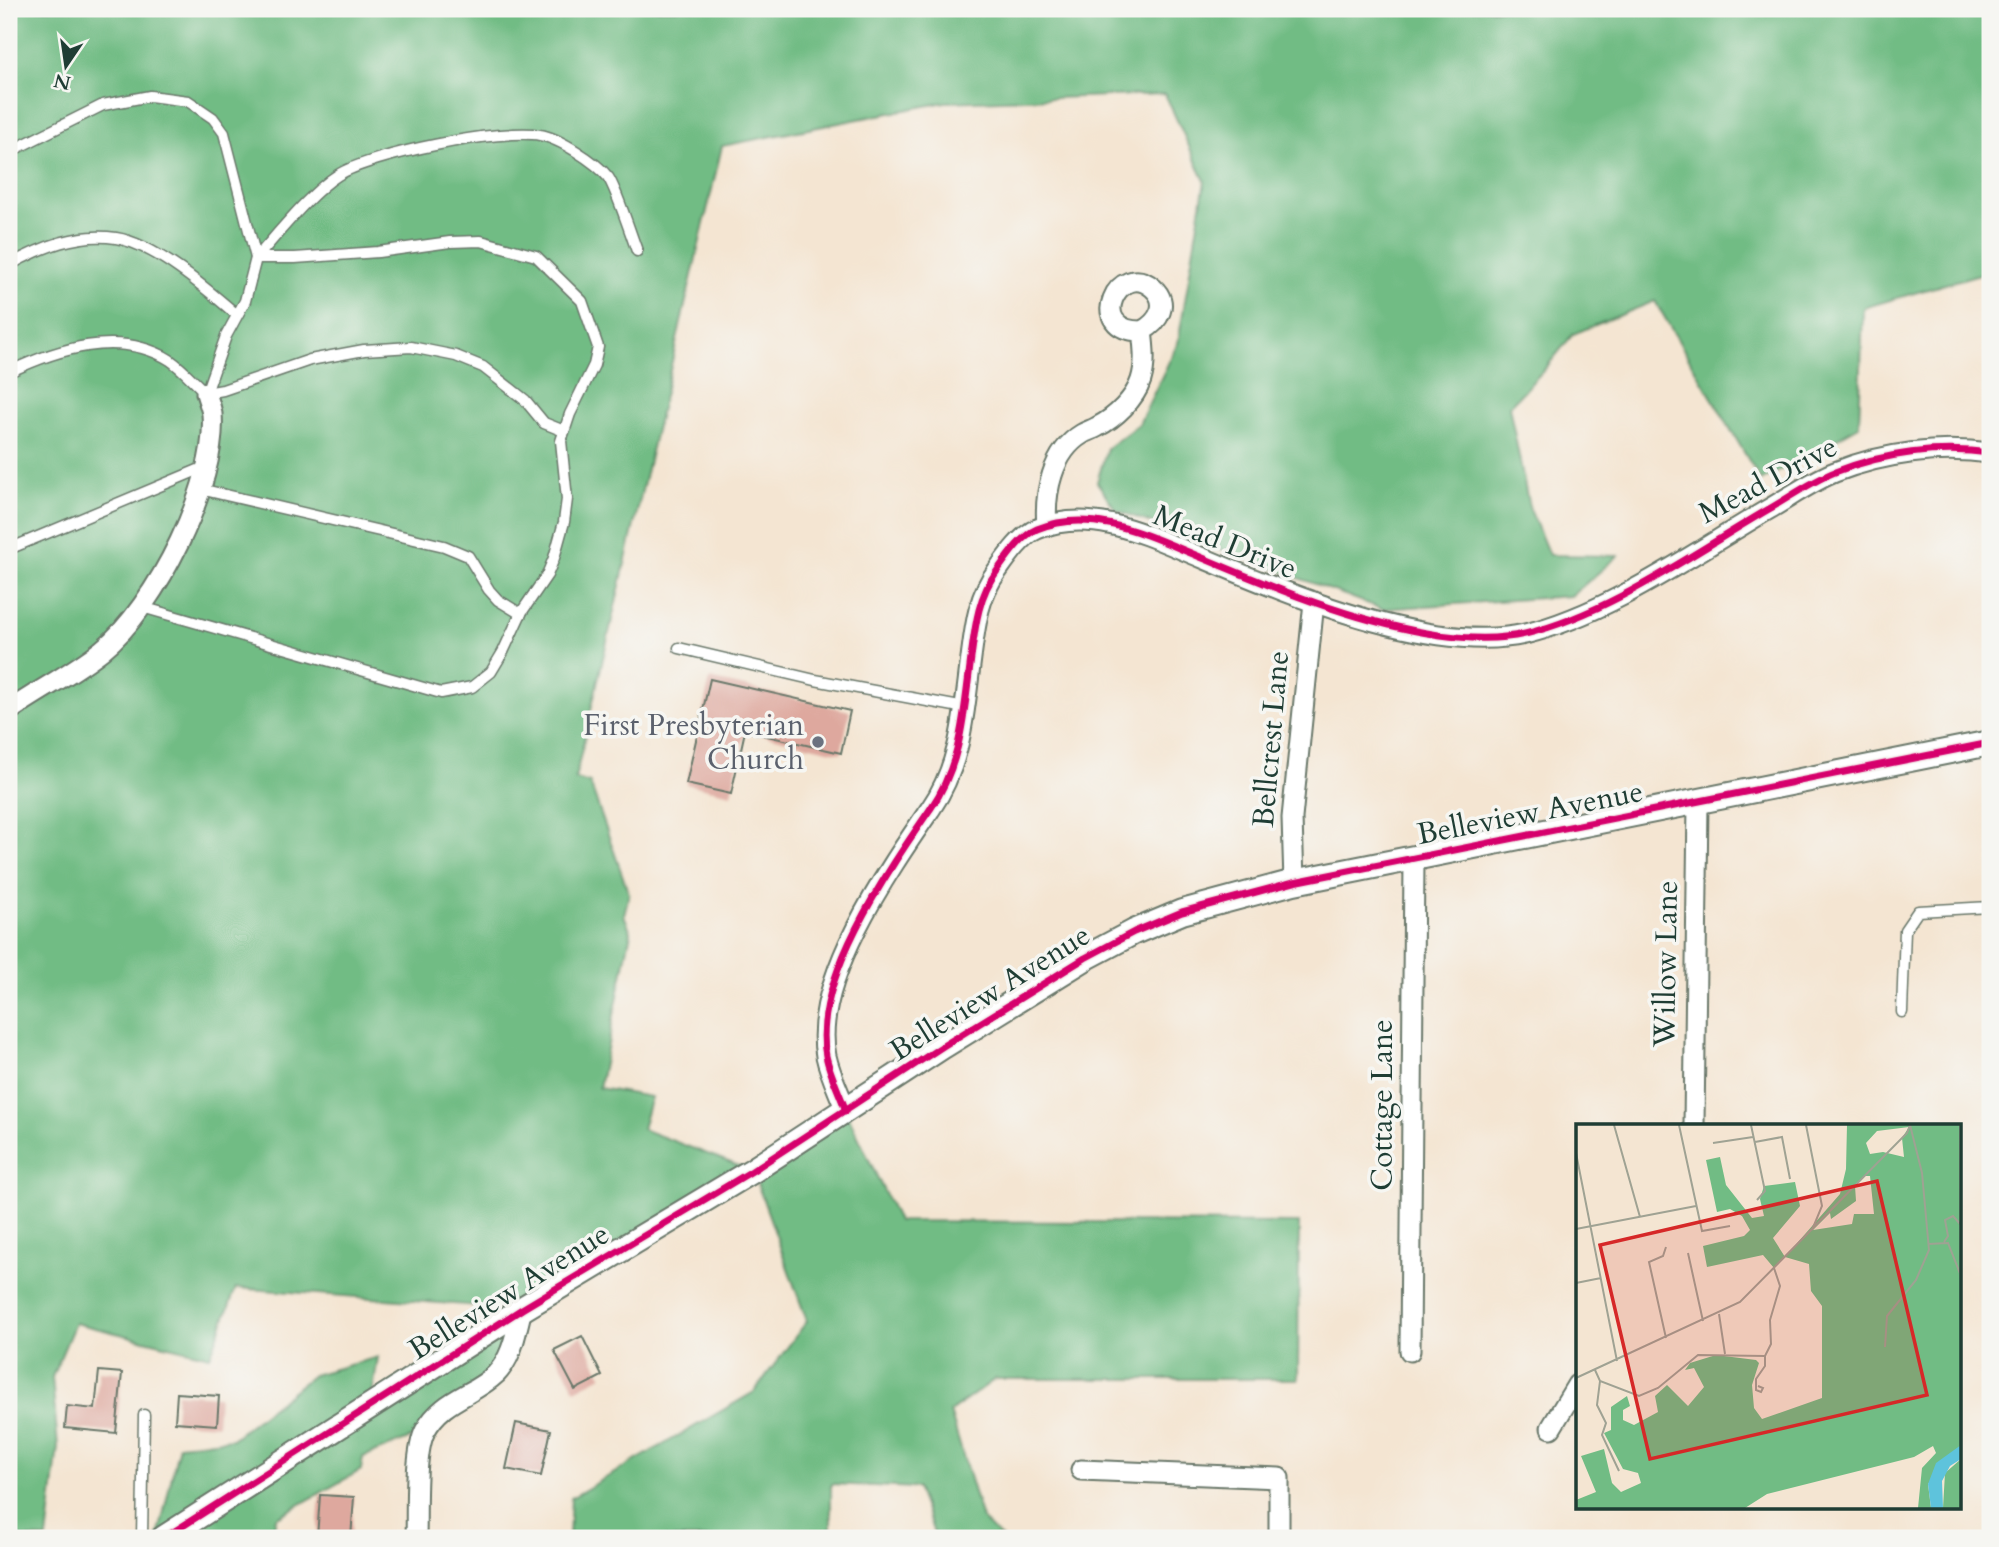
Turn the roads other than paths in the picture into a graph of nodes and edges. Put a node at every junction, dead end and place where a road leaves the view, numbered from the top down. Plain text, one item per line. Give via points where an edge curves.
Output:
1 (9, 152) edge
2 (637, 251) dead end
3 (256, 258) junction
4 (9, 265) edge
5 (237, 315) junction
6 (1142, 331) dead end
7 (9, 372) edge
8 (206, 393) junction
9 (564, 431) junction
10 (1990, 453) edge
11 (205, 467) junction
12 (201, 489) junction
13 (1047, 526) junction
14 (9, 549) edge
15 (1314, 602) junction
16 (142, 607) junction
17 (521, 614) junction
18 (679, 648) dead end
19 (965, 708) junction
20 (9, 711) edge
21 (1990, 743) edge
22 (1698, 803) junction
23 (1414, 860) junction
24 (1294, 882) junction
25 (1990, 907) edge
26 (1902, 1012) dead end
27 (846, 1111) junction
28 (1694, 1124) edge
29 (522, 1309) junction
30 (1410, 1351) dead end
31 (1576, 1387) edge
32 (144, 1415) dead end
33 (1551, 1428) dead end
34 (1081, 1470) dead end
35 (142, 1538) edge
36 (164, 1538) edge
37 (416, 1538) edge
38 (1279, 1538) edge

1 - 3 lane via 103,105 150,96 188,101 213,118 224,133
2 - 3 lane via 608,177 557,139 540,134 498,134 367,161 338,175
3 - 5 lane
3 - 9 lane via 319,257 481,241 536,256 582,301 598,347
4 - 5 lane via 67,240 116,238 149,251 200,283
5 - 8 lane
6 - 13 street via 1141,382 1118,412 1082,434 1061,455 1048,490
7 - 8 lane via 34,359 94,343 140,348 170,360
8 - 9 lane via 310,360 411,347 483,367 525,400 544,423
8 - 11 street via 212,414
9 - 17 lane via 564,522 547,575
10 - 15 street, Mead Drive via 1909,453 1832,473 1672,568 1565,621 1528,633 1471,638 1415,630
11 - 12 street
11 - 14 lane
12 - 16 street via 174,554
12 - 17 lane via 444,546 468,556 493,595
13 - 15 street, Mead Drive via 1086,521 1134,530
13 - 19 street, Mead Drive via 1032,531 1015,548 983,594
15 - 24 street, Bellcrest Lane via 1292,818
16 - 17 lane via 441,693 472,687 491,672
16 - 20 street via 103,649
18 - 19 lane
19 - 27 street, Mead Drive via 954,765 943,791 890,868 833,979 824,1030 826,1056
21 - 22 street, Belleview Avenue
22 - 23 street, Belleview Avenue
22 - 28 street, Willow Lane
23 - 24 street, Belleview Avenue
23 - 30 street, Cottage Lane
24 - 27 street, Belleview Avenue via 1182,912 1134,932 943,1046
25 - 26 lane via 1918,911 1905,930
27 - 29 street, Belleview Avenue
29 - 36 street, Belleview Avenue
29 - 37 street via 511,1350 496,1373 438,1411 424,1433
31 - 33 street
32 - 35 lane
34 - 38 street via 1279,1478

